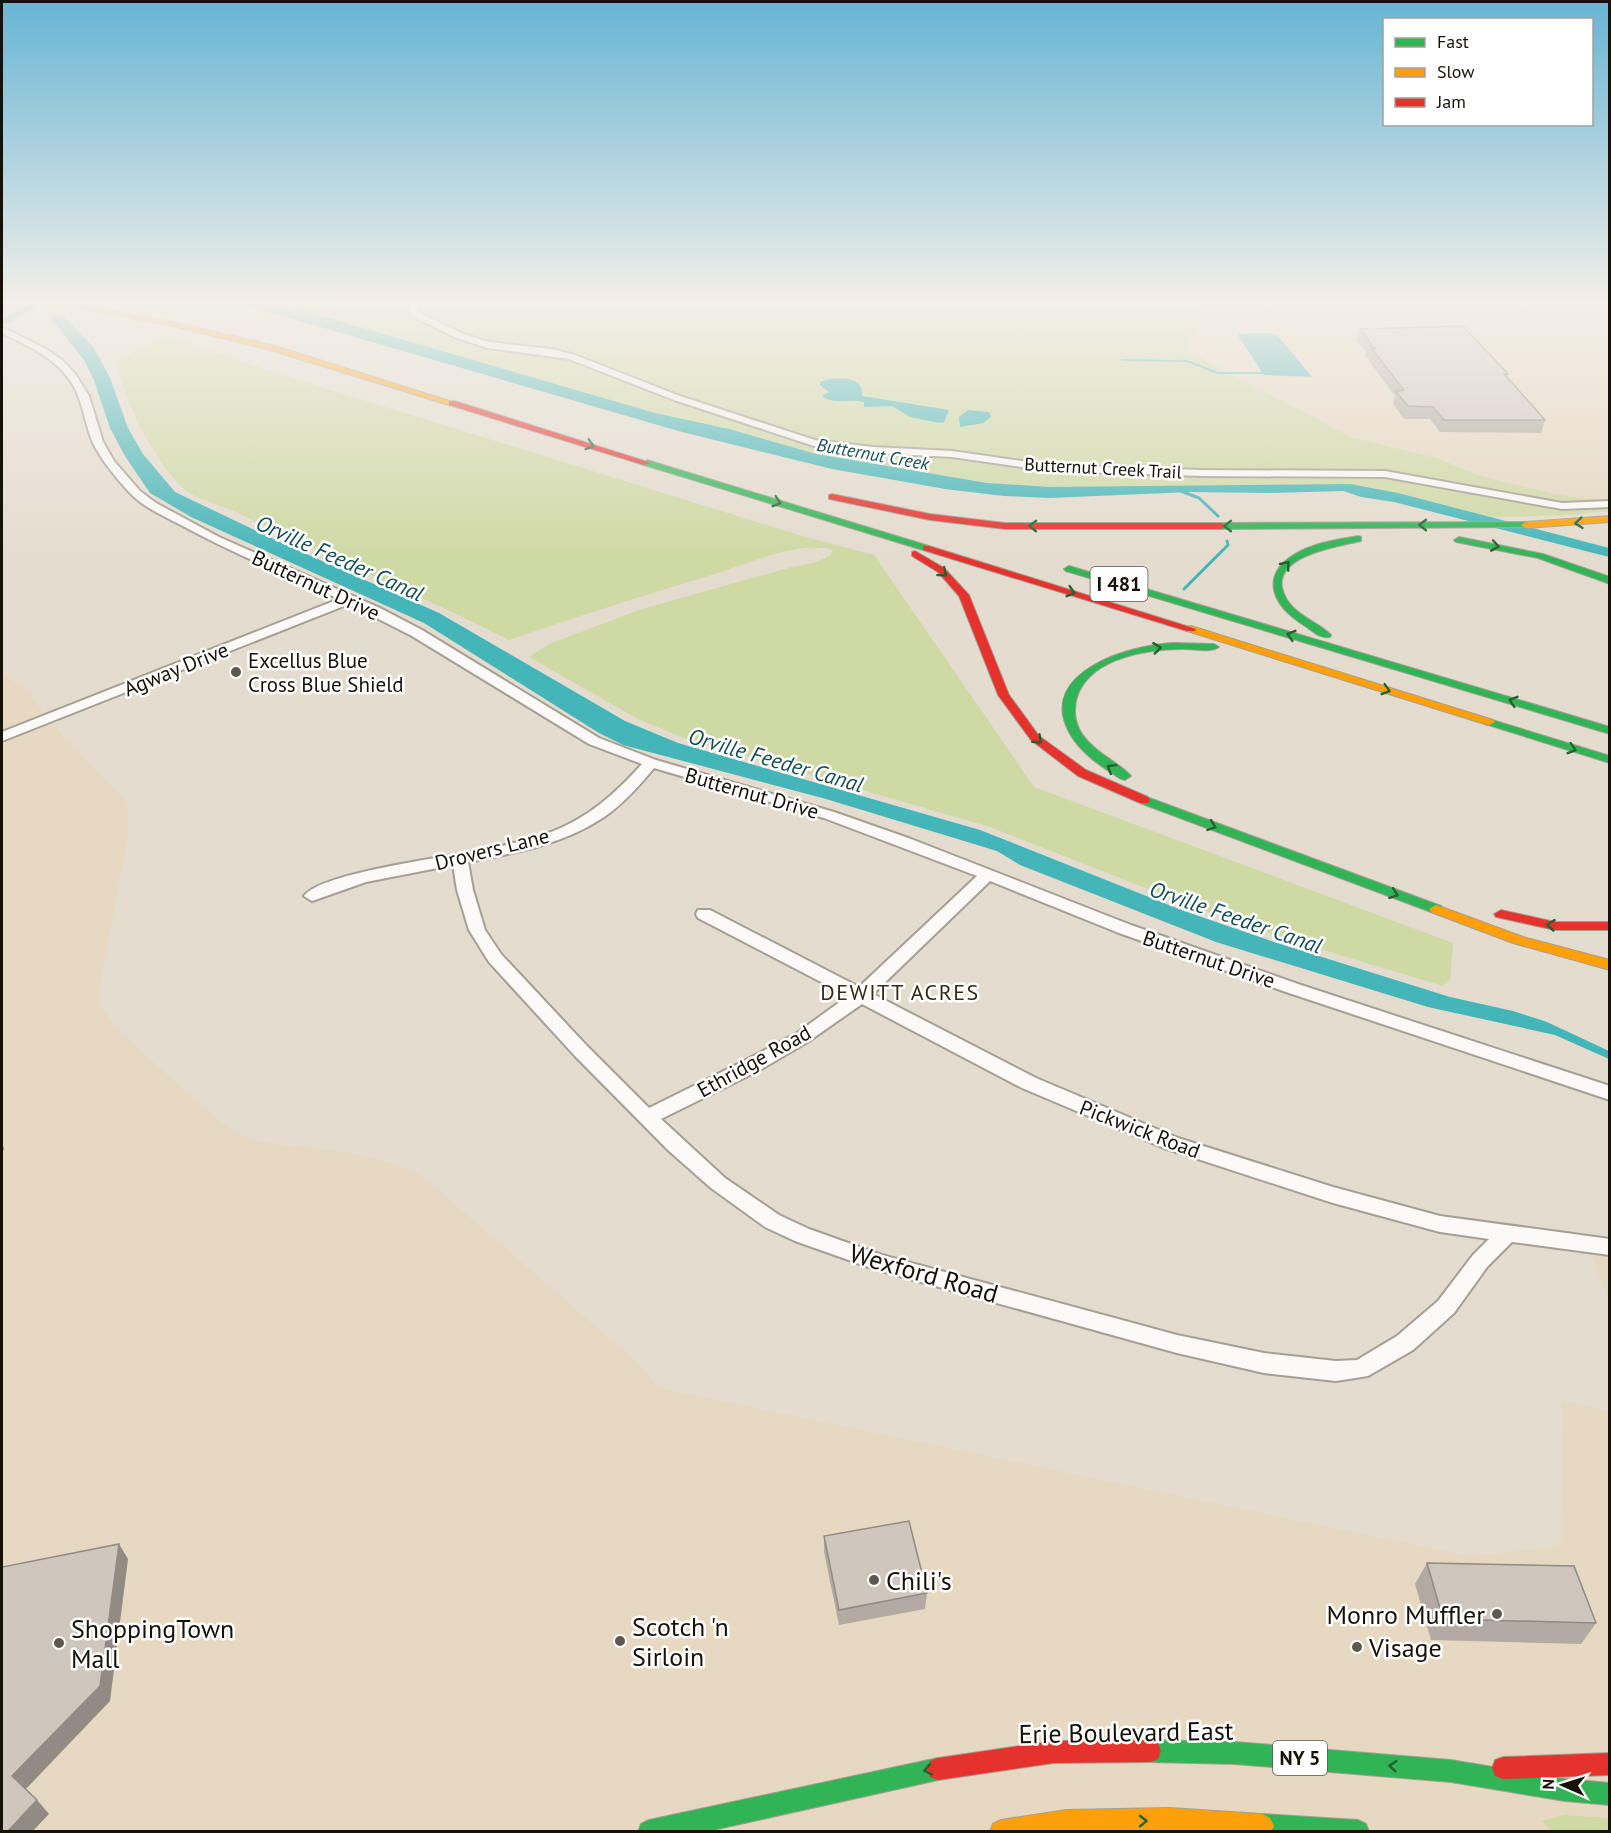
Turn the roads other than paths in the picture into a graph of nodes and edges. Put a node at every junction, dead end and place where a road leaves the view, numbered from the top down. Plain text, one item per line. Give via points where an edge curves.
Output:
1 (80, 388) edge
2 (402, 388) edge
3 (650, 388) edge
4 (1610, 504) edge
5 (1610, 519) edge
6 (854, 526) junction
7 (951, 534) dead end
8 (1053, 564) dead end
9 (1610, 581) edge
10 (350, 600) junction
11 (1407, 669) junction
12 (1330, 673) junction
13 (1610, 730) edge
14 (2, 737) edge
15 (1610, 760) edge
16 (651, 763) junction
17 (1142, 784) dead end
18 (460, 859) junction
19 (987, 875) junction
20 (312, 896) dead end
21 (1491, 911) dead end
22 (704, 914) dead end
23 (1610, 926) edge
24 (1610, 964) edge
25 (862, 994) junction
26 (1610, 1093) edge
27 (647, 1117) junction
28 (1507, 1234) junction
29 (1610, 1247) edge
30 (1610, 1764) edge
31 (1451, 1771) junction
32 (1610, 1794) edge
33 (649, 1832) edge
34 (1001, 1832) edge
35 (1358, 1832) edge

1 - 10 street, Butternut Drive via 98,442 136,493 215,539
2 -> 6 main road, I 481
3 - 4 street, Butternut Creek Trail via 814,443 952,454 1050,468 1384,474 1562,506
5 -> 7 main road via 1548,525 1005,526 930,517 827,496
6 -> 12 main road, I 481
6 -> 24 main road via 923,559 951,579 964,596 1004,695 1018,717 1035,738 1082,773 1148,802 1518,940
11 -> 8 main road, I 481
11 -> 9 main road via 1337,641 1293,615 1277,590 1286,564 1330,543 1412,537 1512,549
10 - 14 street, Agway Drive
10 - 16 street, Butternut Drive via 417,633 594,741
13 -> 11 main road, I 481
12 -> 15 main road, I 481
17 -> 12 main road via 1095,758 1072,728 1067,716 1068,701 1089,671 1143,649 1192,645 1239,651
16 - 18 street, Drovers Lane via 607,807 570,828
16 - 19 street, Butternut Drive via 829,815
18 - 20 street, Drovers Lane via 339,884
18 - 27 street, Wexford Road via 477,930 495,958
19 - 25 street, Ethridge Road
19 - 26 street, Butternut Drive via 1270,980
23 -> 21 main road via 1549,925
22 - 25 street, Pickwick Road
25 - 27 street, Ethridge Road via 803,1037
25 - 28 street, Pickwick Road via 1029,1083 1171,1143 1343,1198 1440,1224
27 - 28 street, Wexford Road via 718,1183 772,1221 802,1235 915,1272 1178,1344 1264,1363 1336,1371 1360,1368 1405,1342 1446,1307 1480,1261
28 - 29 street, Pickwick Road
30 - 31 main road, NY 5
31 - 32 main road, Erie Boulevard East / NY 5
31 -> 33 main road, Erie Boulevard East / NY 5 via 1235,1753 1054,1752 959,1764
34 -> 35 main road via 1066,1822 1170,1820

